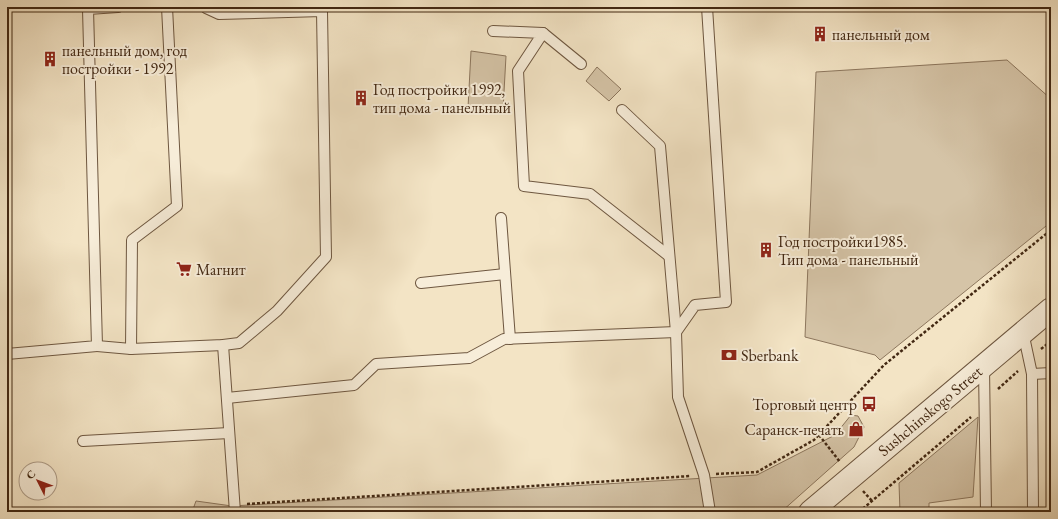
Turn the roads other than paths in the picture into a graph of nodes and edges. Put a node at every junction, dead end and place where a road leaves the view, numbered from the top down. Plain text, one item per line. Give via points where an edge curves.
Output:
1 (118, 7) edge
2 (167, 7) edge
3 (202, 7) edge
4 (707, 7) edge
5 (493, 32) dead end
6 (543, 34) junction
7 (581, 64) dead end
8 (622, 110) dead end
9 (501, 218) dead end
10 (669, 256) junction
11 (505, 274) junction
12 (421, 284) dead end
13 (1051, 309) edge
14 (676, 332) junction
15 (1023, 332) junction
16 (510, 339) junction
17 (223, 345) junction
18 (97, 346) junction
19 (131, 349) junction
20 (7, 354) edge
21 (984, 367) junction
22 (1051, 373) edge
23 (1032, 374) junction
24 (227, 398) junction
25 (229, 433) junction
26 (83, 441) dead end
27 (235, 509) edge
28 (710, 512) edge
29 (810, 512) edge
30 (986, 512) edge
31 (1033, 512) edge

1 - 18 lane via 88,9
2 - 19 lane via 177,206 132,240
3 - 17 lane via 219,14 322,11 326,257 277,311 238,343
4 - 14 lane via 726,302 695,305
5 - 6 lane
6 - 7 lane
6 - 10 lane via 518,71 524,186 590,194
8 - 10 lane via 660,146
9 - 11 lane
10 - 14 lane
11 - 12 lane
11 - 16 lane
13 - 15 street, Sushchinskogo Street
14 - 16 lane
14 - 28 lane via 678,397 704,475
15 - 21 street, Sushchinskogo Street
15 - 23 lane
16 - 24 lane via 469,358 376,364 354,385
17 - 19 lane
17 - 24 lane
18 - 19 lane
18 - 20 lane
21 - 29 street, Sushchinskogo Street
21 - 30 lane
22 - 23 lane
23 - 31 lane
24 - 25 lane
25 - 26 lane
25 - 27 lane

